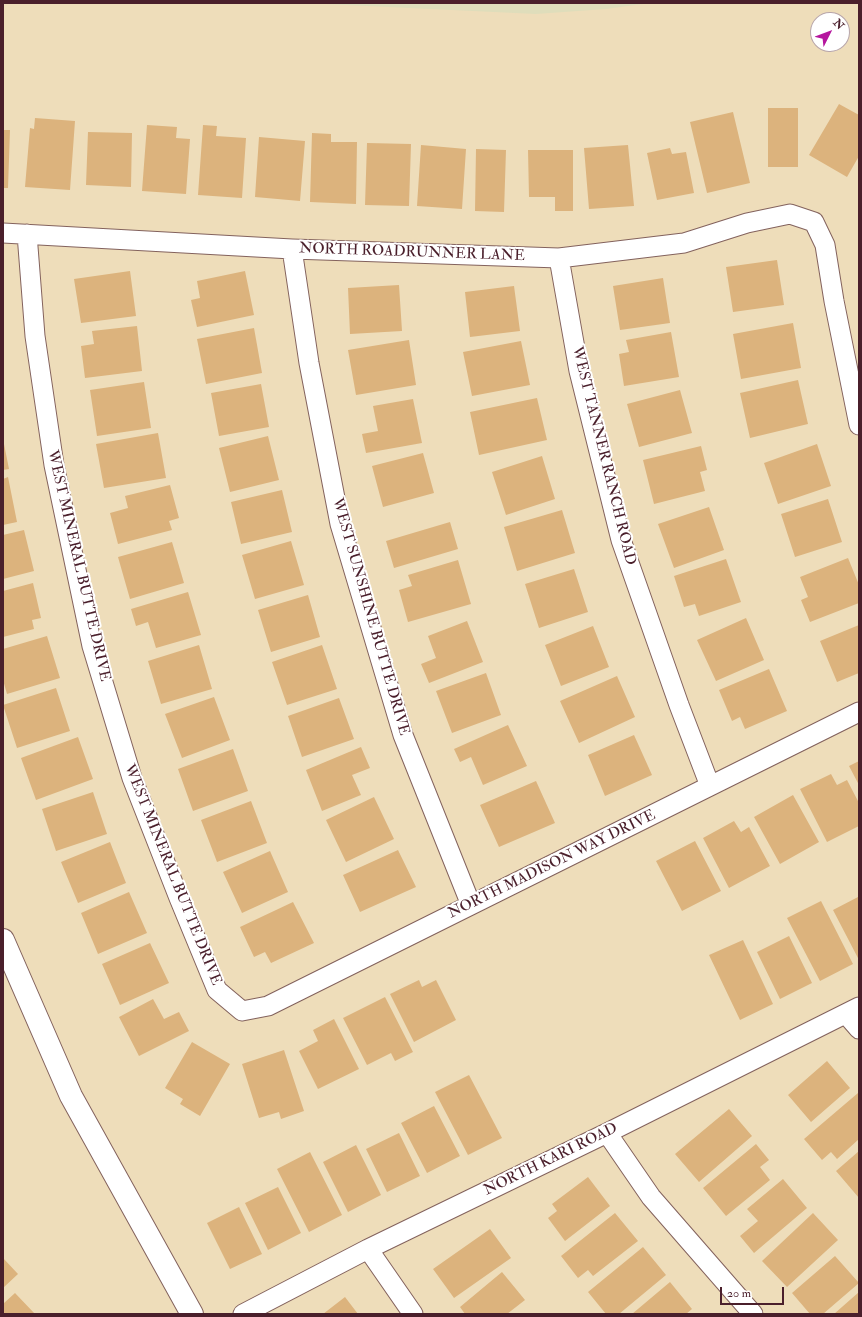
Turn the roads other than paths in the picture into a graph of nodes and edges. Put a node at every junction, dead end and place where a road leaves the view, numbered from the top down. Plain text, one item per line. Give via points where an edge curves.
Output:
1 (3, 233) edge
2 (27, 234) junction
3 (292, 248) junction
4 (559, 258) junction
5 (859, 425) edge
6 (859, 712) edge
7 (710, 786) junction
8 (471, 905) junction
9 (5, 951) edge
10 (852, 1010) edge
11 (242, 1011) joint
12 (859, 1029) edge
13 (607, 1133) junction
14 (368, 1249) junction
15 (192, 1314) edge
16 (243, 1314) edge
17 (413, 1314) edge
18 (753, 1314) edge

1 - 2 street, NORTH ROADRUNNER LANE
2 - 3 street, NORTH ROADRUNNER LANE
2 - 11 street, WEST MINERAL BUTTE DRIVE via 35,336 54,465 92,646 132,778 182,905 217,990
3 - 4 street, NORTH ROADRUNNER LANE
3 - 8 street, WEST SUNSHINE BUTTE DRIVE via 309,363 340,524 403,735
4 - 5 street, NORTH ROADRUNNER LANE via 684,243 747,223 790,214 814,222 825,245
4 - 7 street, WEST TANNER RANCH ROAD via 579,371 621,540
6 - 7 street, NORTH MADISON WAY DRIVE
7 - 8 street, NORTH MADISON WAY DRIVE
8 - 11 street, NORTH MADISON WAY DRIVE via 268,1006
9 - 15 street via 71,1096
10 - 12 street
10 - 13 street, NORTH KARI ROAD
13 - 14 street, NORTH KARI ROAD
13 - 18 street via 651,1197
14 - 16 street, NORTH KARI ROAD
14 - 17 street

